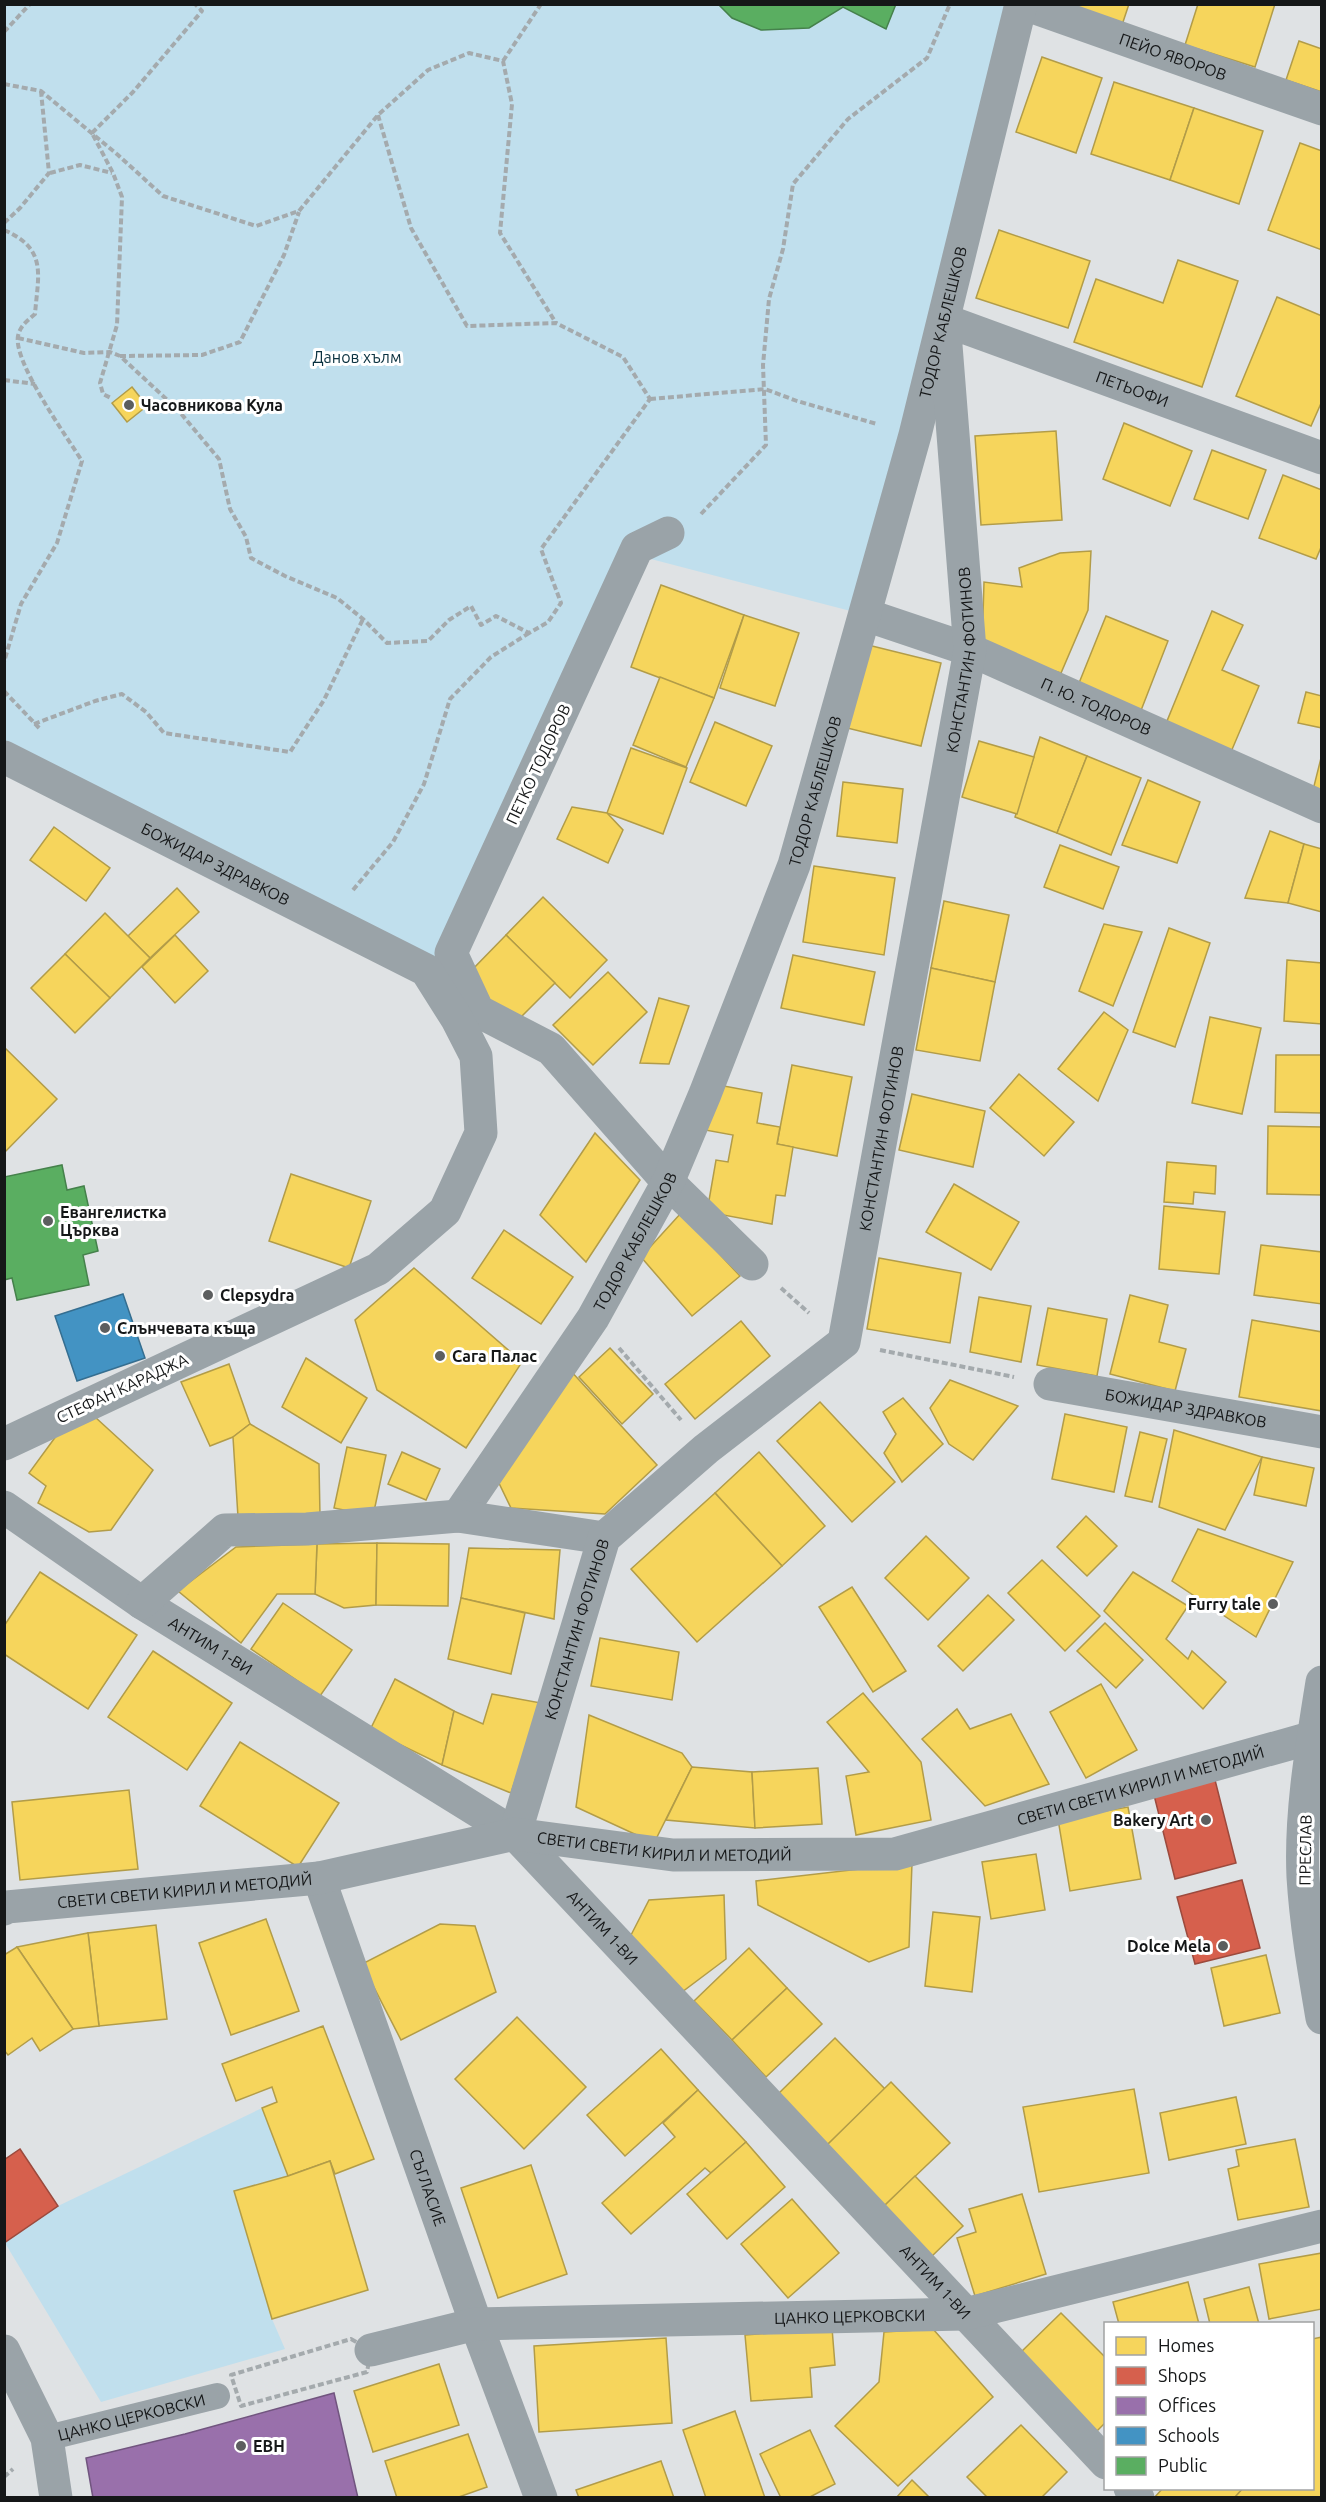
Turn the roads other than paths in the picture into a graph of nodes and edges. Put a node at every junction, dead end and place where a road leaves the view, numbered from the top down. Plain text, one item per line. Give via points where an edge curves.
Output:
1 (1022, 4) edge
2 (1322, 109) edge
3 (944, 320) junction
4 (1322, 458) edge
5 (668, 533) road end
6 (866, 615) junction
7 (970, 650) junction
8 (4, 757) edge
9 (1322, 807) edge
10 (426, 969) joint
11 (668, 1182) junction
12 (752, 1264) road end
13 (1050, 1384) road end
14 (1322, 1432) edge
15 (4, 1444) edge
16 (4, 1507) edge
17 (458, 1516) junction
18 (604, 1538) junction
19 (142, 1603) junction
20 (1322, 1682) edge
21 (1314, 1737) junction
22 (515, 1834) junction
23 (319, 1878) junction
24 (4, 1909) edge
25 (1322, 2018) edge
26 (1322, 2226) edge
27 (965, 2314) junction
28 (476, 2324) junction
29 (4, 2351) edge
30 (363, 2354) road end
31 (224, 2386) road end
32 (47, 2438) junction
33 (1104, 2461) edge
34 (57, 2498) edge
35 (541, 2498) edge

1 - 2 street, ПЕЙО ЯВОРОВ
1 - 3 street, ТОДОР КАБЛЕШКОВ
3 - 4 street, ПЕТЬОФИ
3 - 6 street, ТОДОР КАБЛЕШКОВ
3 - 7 street, КОНСТАНТИН ФОТИНОВ
5 - 11 street, ПЕТКО ТОДОРОВ via 637,548 451,953 478,1011 551,1049
6 - 7 street, П. Ю. ТОДОРОВ
6 - 11 street, ТОДОР КАБЛЕШКОВ via 794,865
7 - 9 street, П. Ю. ТОДОРОВ
7 - 18 street, КОНСТАНТИН ФОТИНОВ via 844,1342 706,1449
8 - 10 street, БОЖИДАР ЗДРАВКОВ
10 - 15 street, СТЕФАН КАРАДЖА via 476,1056 482,1133 445,1211 378,1269
11 - 12 street
11 - 17 street, ТОДОР КАБЛЕШКОВ via 593,1318
13 - 14 street, БОЖИДАР ЗДРАВКОВ
16 - 19 street, АНТИМ 1-ВИ
17 - 18 street
17 - 19 street via 307,1529 225,1530
18 - 22 street, КОНСТАНТИН ФОТИНОВ
19 - 22 street, АНТИМ 1-ВИ
20 - 21 street, ПРЕСЛАВ
21 - 22 street, СВЕТИ СВЕТИ КИРИЛ И МЕТОДИЙ via 896,1854 673,1855
21 - 25 street, ПРЕСЛАВ via 1303,1875
22 - 23 street, СВЕТИ СВЕТИ КИРИЛ И МЕТОДИЙ
22 - 27 street, АНТИМ 1-ВИ
23 - 24 street, СВЕТИ СВЕТИ КИРИЛ И МЕТОДИЙ
23 - 28 street, СЪГЛАСИЕ
26 - 27 street, ЦАНКО ЦЕРКОВСКИ
27 - 28 street, ЦАНКО ЦЕРКОВСКИ
27 - 33 street, АНТИМ 1-ВИ
28 - 30 street, ЦАНКО ЦЕРКОВСКИ
28 - 35 street, СЪГЛАСИЕ
29 - 32 street
31 - 32 street, ЦАНКО ЦЕРКОВСКИ
32 - 34 street

